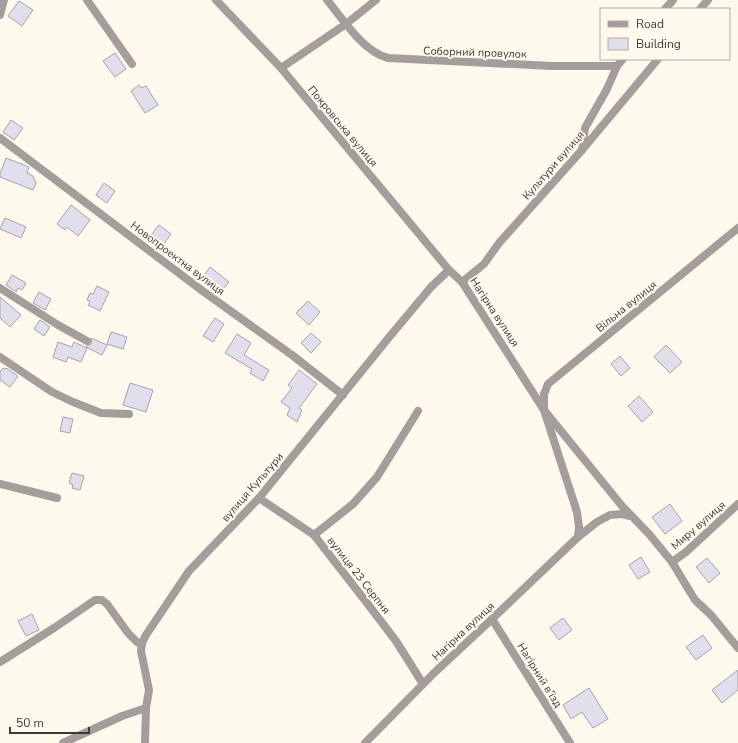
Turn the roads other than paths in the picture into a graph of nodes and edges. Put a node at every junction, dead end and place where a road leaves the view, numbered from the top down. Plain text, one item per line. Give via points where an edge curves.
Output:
1 (4, 0) edge
2 (86, 0) edge
3 (216, 0) edge
4 (327, 0) edge
5 (376, 0) edge
6 (673, 0) edge
7 (708, 0) edge
8 (666, 8) edge
9 (701, 8) edge
10 (0, 15) edge
11 (346, 24) junction
12 (621, 60) edge
13 (657, 60) edge
14 (132, 64) dead end
15 (617, 66) junction
16 (280, 68) junction
17 (0, 138) edge
18 (582, 150) junction
19 (738, 228) edge
20 (449, 270) junction
21 (462, 282) junction
22 (0, 288) edge
23 (87, 341) dead end
24 (0, 357) edge
25 (343, 395) junction
26 (544, 410) junction
27 (418, 411) dead end
28 (129, 414) dead end
29 (0, 484) edge
30 (57, 498) dead end
31 (259, 498) junction
32 (738, 504) edge
33 (630, 516) junction
34 (314, 535) junction
35 (578, 537) junction
36 (672, 562) junction
37 (492, 619) junction
38 (142, 644) junction
39 (738, 648) edge
40 (0, 662) edge
41 (423, 684) junction
42 (146, 708) junction
43 (63, 743) edge
44 (145, 743) edge
45 (365, 743) edge
46 (570, 743) edge

1 - 10 street
2 - 14 street
3 - 16 street, Покровська вулиця
4 - 11 street, Соборний провулок
5 - 11 street
6 - 8 street
7 - 9 street
11 - 15 street, Соборний провулок via 370,49 388,58 552,66
11 - 16 street
12 - 15 street
13 - 18 street, Культури вулиця
15 - 18 street via 607,90 585,128
16 - 20 street, Покровська вулиця
17 - 25 street, Новопроектна вулиця
18 - 21 street, Культури вулиця via 499,243 484,264
19 - 26 street, Вільна вулиця via 548,384 544,394
20 - 21 street, Нагірна вулиця
20 - 25 street, вулиця Культури via 431,287
21 - 26 street, Нагірна вулиця
22 - 23 street
24 - 28 street via 52,392 73,402 101,413
25 - 31 street, вулиця Культури
26 - 33 street, Нагірна вулиця
26 - 35 street, Нагірна вулиця via 577,512
27 - 34 street via 377,477 353,504
29 - 30 street
31 - 34 street, вулиця 23 Серпня
31 - 38 street, вулиця Культури via 190,571
32 - 36 street, Миру вулиця
33 - 35 street, Нагірна вулиця via 610,515
33 - 36 street, Нагірна вулиця
34 - 41 street, вулиця 23 Серпня via 396,641
35 - 37 street, Нагірна вулиця
36 - 39 street, Нагірна вулиця via 695,600
37 - 41 street, Нагірна вулиця
37 - 46 street, Нагірний в’їзд
38 - 40 street via 128,633 107,604 102,600 95,600
38 - 42 street via 141,655 149,690
41 - 45 street, Нагірна вулиця
42 - 43 street
42 - 44 street

